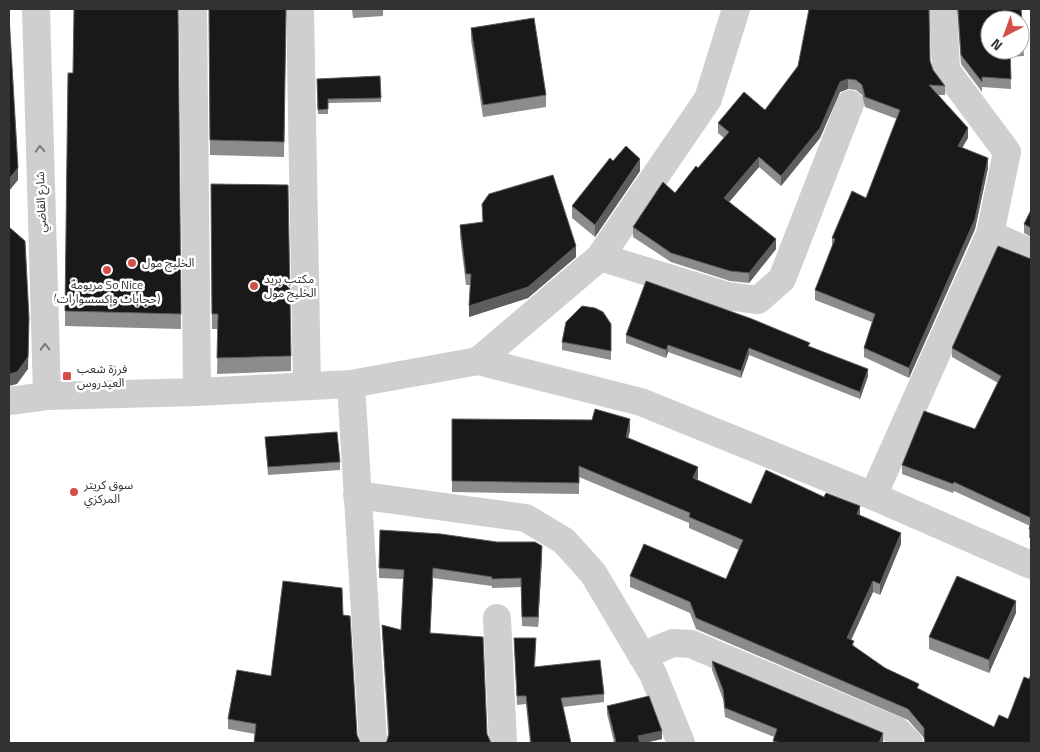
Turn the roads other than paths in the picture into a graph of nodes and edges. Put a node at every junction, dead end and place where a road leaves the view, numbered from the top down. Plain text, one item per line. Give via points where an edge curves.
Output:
1 (36, 9) edge
2 (192, 9) edge
3 (300, 9) edge
4 (736, 9) edge
5 (943, 9) edge
6 (850, 104) dead end
7 (990, 234) junction
8 (1031, 253) edge
9 (600, 256) junction
10 (478, 361) junction
11 (350, 384) junction
12 (307, 386) junction
13 (197, 392) junction
14 (47, 396) junction
15 (9, 401) edge
16 (357, 495) junction
17 (873, 496) junction
18 (1031, 565) edge
19 (496, 618) dead end
20 (642, 656) junction
21 (373, 743) edge
22 (503, 743) edge
23 (681, 743) edge
24 (910, 743) edge

14 -> 1 street, شارع القاضي
2 - 13 street
3 - 12 street
4 - 9 street via 708,99
5 - 7 street via 946,70 1007,152
6 - 9 street via 782,279 758,300 727,296
7 - 8 street
7 - 17 street
9 - 10 street
10 - 11 street
10 - 17 street via 641,402
11 - 12 street
11 - 16 street
12 - 13 street
13 - 14 street
14 - 15 street
16 - 20 street via 526,518 564,541 593,573
16 - 21 street
17 - 18 street
19 - 22 street
20 - 23 street via 653,674
20 - 24 street via 673,643 691,644 897,731

